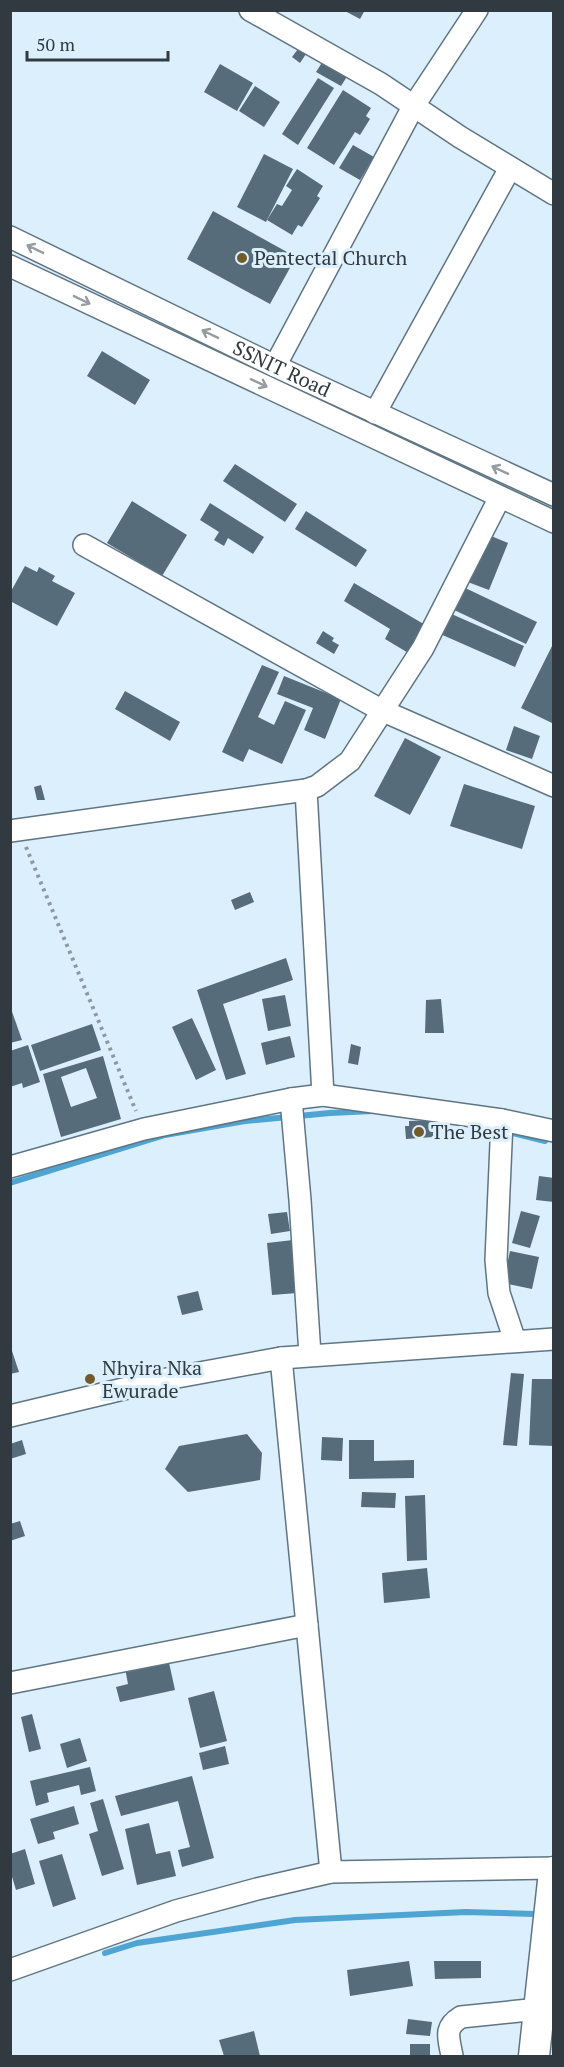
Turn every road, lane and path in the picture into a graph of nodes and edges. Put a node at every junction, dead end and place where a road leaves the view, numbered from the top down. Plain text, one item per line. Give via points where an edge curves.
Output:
1 (250, 10) edge
2 (477, 10) edge
3 (414, 107) junction
4 (510, 168) junction
5 (554, 194) edge
6 (10, 237) edge
7 (10, 266) edge
8 (275, 366) junction
9 (375, 413) junction
10 (553, 495) edge
11 (500, 497) junction
12 (554, 522) edge
13 (84, 545) dead end
14 (381, 710) junction
15 (554, 786) edge
16 (306, 790) junction
17 (15, 830) edge
18 (323, 1095) junction
19 (291, 1099) junction
20 (502, 1120) junction
21 (144, 1129) junction
22 (554, 1131) edge
23 (10, 1167) edge
24 (554, 1339) edge
25 (515, 1341) junction
26 (310, 1355) junction
27 (281, 1358) junction
28 (10, 1416) edge
29 (307, 1625) junction
30 (10, 1683) edge
31 (554, 1870) edge
32 (331, 1872) junction
33 (10, 1970) edge
34 (539, 2009) junction
35 (452, 2056) edge
36 (534, 2056) edge

1 - 3 street
2 - 3 street
3 - 4 street
3 - 8 street
4 - 5 street
4 - 9 street
8 -> 6 street, SSNIT Road
7 -> 11 street, SSNIT Road
8 - 9 street, SSNIT Road
10 -> 9 street, SSNIT Road
11 - 12 street, SSNIT Road
11 - 14 street via 423,648
13 - 14 street
14 - 15 street
14 - 16 street via 350,760
16 - 17 street
16 - 18 street
17 - 21 path
18 - 19 street
18 - 20 street
19 - 21 street
19 - 26 street
20 - 22 street
20 - 25 street via 496,1260 499,1293
21 - 23 street
24 - 25 street
25 - 26 street
26 - 27 street
27 - 28 street via 161,1380
27 - 29 street
29 - 30 street
29 - 32 street
31 - 32 street
31 - 34 highway
32 - 33 street via 176,1911
34 - 35 street via 461,2017 451,2023 448,2033
34 - 36 highway

